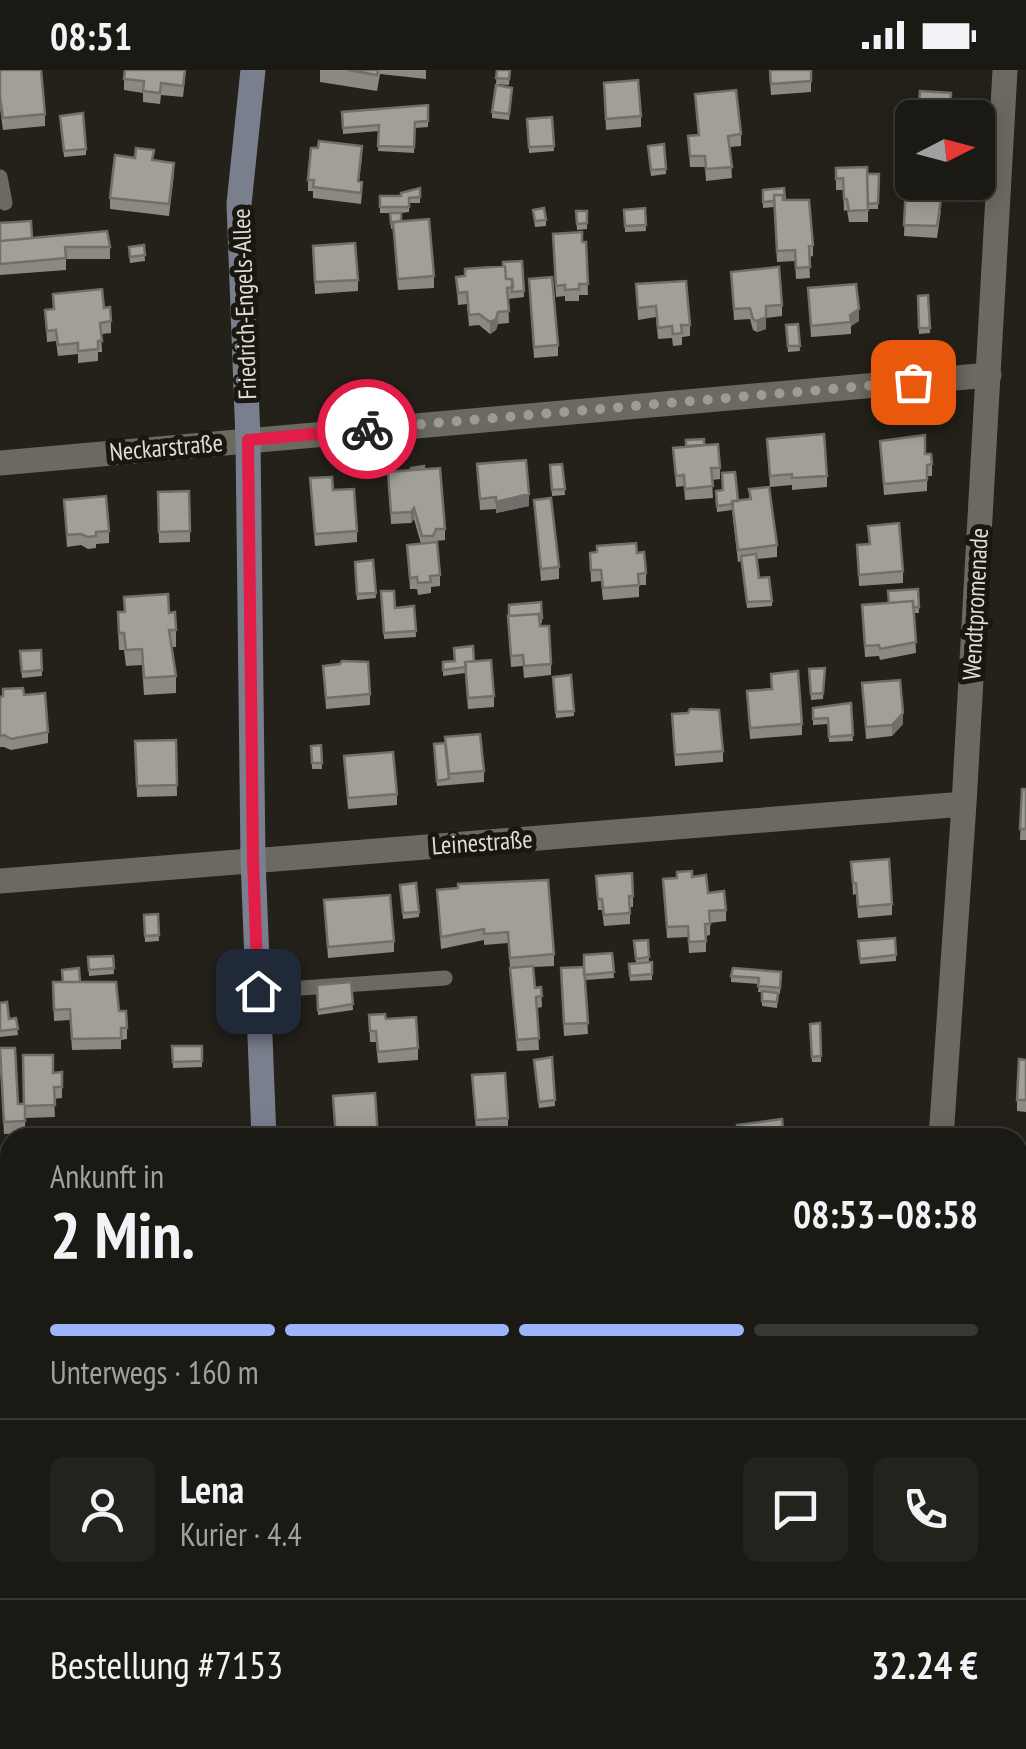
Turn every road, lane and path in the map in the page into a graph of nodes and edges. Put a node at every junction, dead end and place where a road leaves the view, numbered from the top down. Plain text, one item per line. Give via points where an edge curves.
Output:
1 (253, 70) edge
2 (1005, 70) edge
3 (0, 177) edge
4 (5, 203) dead end
5 (989, 375) junction
6 (248, 440) junction
7 (0, 463) edge
8 (964, 804) junction
9 (253, 860) junction
10 (0, 881) edge
11 (445, 978) dead end
12 (258, 991) junction
13 (264, 1128) edge
14 (941, 1128) edge

1 - 6 street, Friedrich-Engels-Allee via 240,204
2 - 5 street, Wendtpromenade
3 - 4 lane
5 - 6 street, Neckarstraße
5 - 8 street, Wendtpromenade
6 - 7 street, Neckarstraße
6 - 9 street, Friedrich-Engels-Allee
8 - 9 street, Leinestraße
8 - 14 street, Wendtpromenade
9 - 10 street, Leinestraße
9 - 12 street, Friedrich-Engels-Allee
11 - 12 lane
12 - 13 street, Friedrich-Engels-Allee

